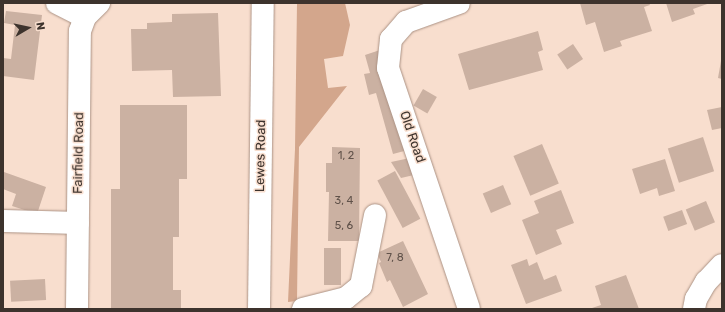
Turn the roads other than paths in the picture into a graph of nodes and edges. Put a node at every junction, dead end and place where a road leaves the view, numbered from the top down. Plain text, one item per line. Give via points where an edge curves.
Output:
1 (57, 3) edge
2 (263, 3) edge
3 (459, 3) edge
4 (92, 10) edge
5 (376, 215) dead end
6 (3, 221) edge
7 (78, 223) junction
8 (722, 265) edge
9 (76, 309) edge
10 (259, 309) edge
11 (303, 309) edge
12 (469, 309) edge
13 (694, 309) edge

1 - 4 street
2 - 10 street, Lewes Road
3 - 12 street, Old Road via 406,22 391,39 388,68
4 - 7 street, Fairfield Road via 80,31
5 - 11 street via 362,286 346,298
6 - 7 street
7 - 9 street, Fairfield Road
8 - 13 street via 706,282 696,299

